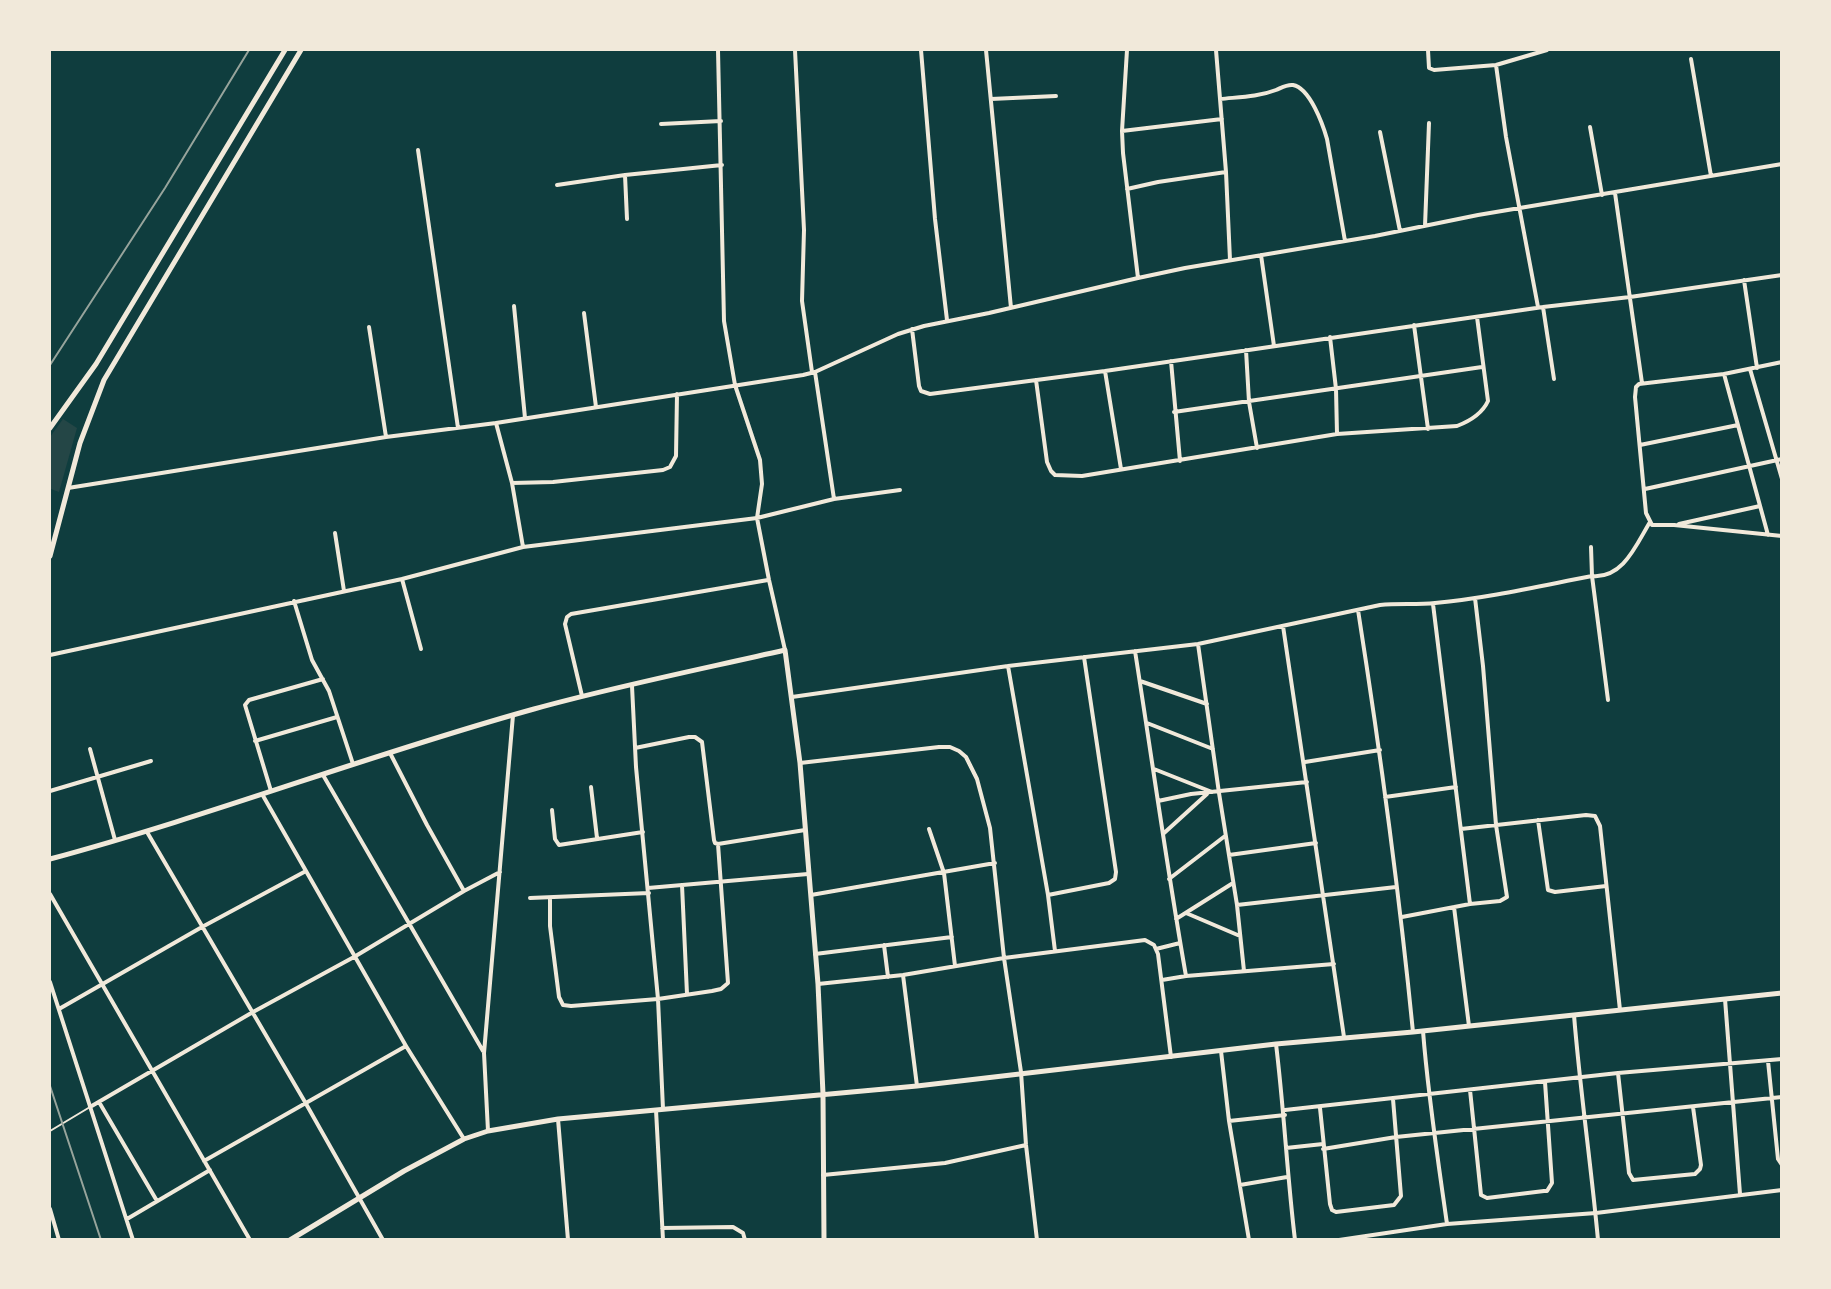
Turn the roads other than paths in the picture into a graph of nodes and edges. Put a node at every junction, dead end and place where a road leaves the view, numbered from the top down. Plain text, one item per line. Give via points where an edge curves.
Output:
1 (285, 50) edge
2 (301, 50) edge
3 (718, 50) edge
4 (795, 50) edge
5 (921, 50) edge
6 (986, 50) edge
7 (1127, 50) edge
8 (1216, 50) edge
9 (1428, 50) edge
10 (1546, 50) edge
11 (1691, 58) dead end
12 (1496, 65) junction
13 (271, 73) junction
14 (282, 80) junction
15 (259, 93) junction
16 (1056, 96) dead end
17 (991, 99) junction
18 (1220, 99) junction
19 (270, 100) junction
20 (1222, 119) junction
21 (721, 121) junction
22 (1429, 123) dead end
23 (661, 124) dead end
24 (1590, 127) dead end
25 (1122, 131) junction
26 (1380, 132) dead end
27 (418, 150) dead end
28 (221, 156) junction
29 (233, 163) junction
30 (1782, 164) edge
31 (722, 165) junction
32 (1226, 172) junction
33 (625, 175) junction
34 (1711, 176) junction
35 (556, 185) dead end
36 (1127, 189) junction
37 (201, 191) junction
38 (1616, 193) junction
39 (1602, 195) junction
40 (212, 198) junction
41 (1520, 208) junction
42 (627, 219) dead end
43 (1425, 226) junction
44 (1400, 231) junction
45 (1345, 241) junction
46 (169, 243) junction
47 (181, 250) junction
48 (1261, 255) junction
49 (1230, 260) junction
50 (1782, 275) edge
51 (1138, 278) junction
52 (1744, 280) junction
53 (1630, 297) junction
54 (514, 306) dead end
55 (1540, 307) junction
56 (1011, 308) junction
57 (584, 313) dead end
58 (1477, 317) junction
59 (947, 320) junction
60 (119, 325) junction
61 (1414, 326) junction
62 (369, 327) dead end
63 (912, 329) junction
64 (131, 332) junction
65 (1330, 337) junction
66 (1274, 346) junction
67 (1246, 350) junction
68 (1171, 361) junction
69 (1782, 362) edge
70 (1482, 367) junction
71 (1757, 368) junction
72 (1750, 369) junction
73 (1104, 371) junction
74 (814, 372) junction
75 (1724, 374) junction
76 (1422, 375) junction
77 (1554, 379) dead end
78 (1036, 380) junction
79 (1642, 383) junction
80 (735, 385) junction
81 (1336, 388) junction
82 (677, 394) junction
83 (1249, 402) junction
84 (596, 407) junction
85 (1174, 412) junction
86 (525, 418) junction
87 (496, 423) junction
88 (1738, 425) junction
89 (50, 428) edge
90 (458, 428) junction
91 (1428, 429) junction
92 (1337, 434) junction
93 (386, 437) junction
94 (1641, 445) junction
95 (1257, 448) junction
96 (1779, 460) edge
97 (1180, 461) junction
98 (1750, 467) junction
99 (1121, 469) junction
100 (1782, 479) edge
101 (512, 483) junction
102 (68, 488) junction
103 (1645, 489) junction
104 (900, 490) dead end
105 (834, 499) junction
106 (1760, 506) junction
107 (757, 518) junction
108 (1650, 522) junction
109 (1674, 525) junction
110 (335, 533) dead end
111 (1768, 535) junction
112 (1782, 537) edge
113 (1591, 546) dead end
114 (523, 547) junction
115 (50, 556) edge
116 (1592, 576) junction
117 (402, 579) junction
118 (769, 580) junction
119 (344, 591) junction
120 (1475, 598) junction
121 (294, 601) junction
122 (1433, 604) junction
123 (1358, 610) junction
124 (1283, 626) junction
125 (1198, 644) junction
126 (421, 649) dead end
127 (785, 650) junction
128 (1135, 651) junction
129 (50, 656) edge
130 (1084, 657) junction
131 (1008, 666) junction
132 (323, 679) junction
133 (1140, 681) junction
134 (632, 686) junction
135 (582, 697) junction
136 (792, 697) junction
137 (1608, 700) dead end
138 (1207, 704) junction
139 (513, 715) junction
140 (337, 717) junction
141 (1146, 723) junction
142 (255, 741) junction
143 (635, 748) junction
144 (90, 749) dead end
145 (1214, 749) junction
146 (1380, 750) junction
147 (389, 752) junction
148 (151, 761) dead end
149 (1305, 762) junction
150 (800, 763) junction
151 (353, 764) junction
152 (1154, 769) junction
153 (322, 774) junction
154 (98, 777) junction
155 (1307, 782) junction
156 (591, 787) dead end
157 (1456, 787) junction
158 (50, 791) edge
159 (271, 791) junction
160 (1210, 793) junction
161 (1219, 793) junction
162 (262, 794) junction
163 (1386, 797) junction
164 (1158, 801) junction
165 (552, 810) dead end
166 (1538, 820) junction
167 (1496, 825) junction
168 (929, 829) dead end
169 (1461, 829) junction
170 (805, 830) junction
171 (147, 832) junction
172 (643, 832) junction
173 (1163, 834) junction
174 (1226, 835) junction
175 (597, 838) junction
176 (115, 841) junction
177 (1317, 843) junction
178 (718, 844) junction
179 (1229, 855) junction
180 (50, 859) edge
181 (995, 863) junction
182 (306, 871) junction
183 (500, 872) junction
184 (808, 873) junction
185 (944, 873) junction
186 (1169, 879) junction
187 (720, 881) junction
188 (1233, 883) junction
189 (682, 885) junction
190 (1606, 886) junction
191 (1396, 887) junction
192 (649, 890) junction
193 (464, 891) junction
194 (50, 894) edge
195 (811, 895) junction
196 (1048, 895) junction
197 (1325, 895) junction
198 (530, 898) dead end
199 (550, 899) junction
200 (1470, 904) junction
201 (1237, 905) junction
202 (1454, 907) junction
203 (1186, 913) junction
204 (1401, 917) junction
205 (1176, 920) junction
206 (409, 922) junction
207 (202, 927) junction
208 (1240, 936) junction
209 (952, 937) junction
210 (1180, 943) junction
211 (884, 945) junction
212 (1156, 949) junction
213 (1055, 951) junction
214 (815, 954) junction
215 (354, 957) junction
216 (1004, 958) junction
217 (1334, 964) junction
218 (955, 966) junction
219 (1244, 971) junction
220 (903, 975) junction
221 (888, 976) junction
222 (1186, 976) junction
223 (1162, 980) junction
224 (50, 982) edge
225 (102, 984) junction
226 (818, 984) junction
227 (1782, 993) edge
228 (687, 994) junction
229 (658, 999) junction
230 (1725, 999) junction
231 (59, 1009) junction
232 (1620, 1010) junction
233 (253, 1012) junction
234 (1574, 1015) junction
235 (1469, 1026) junction
236 (1423, 1031) junction
237 (1413, 1032) junction
238 (1344, 1037) junction
239 (1276, 1044) junction
240 (406, 1046) junction
241 (1221, 1051) junction
242 (484, 1053) junction
243 (1171, 1056) junction
244 (1782, 1059) edge
245 (1768, 1060) junction
246 (1730, 1065) junction
247 (152, 1072) junction
248 (1021, 1072) junction
249 (1618, 1073) junction
250 (1579, 1077) junction
251 (1545, 1082) junction
252 (917, 1086) junction
253 (1470, 1090) junction
254 (1427, 1093) junction
255 (823, 1094) junction
256 (1782, 1097) edge
257 (1772, 1098) junction
258 (1393, 1099) junction
259 (99, 1102) junction
260 (305, 1102) junction
261 (1734, 1102) junction
262 (90, 1107) junction
263 (1693, 1107) junction
264 (1320, 1108) junction
265 (656, 1109) junction
266 (663, 1109) junction
267 (1285, 1113) junction
268 (1622, 1114) junction
269 (1585, 1118) junction
270 (558, 1119) junction
271 (1229, 1121) junction
272 (1547, 1122) junction
273 (1475, 1130) junction
274 (50, 1131) edge
275 (488, 1131) junction
276 (1435, 1133) junction
277 (1396, 1137) junction
278 (464, 1139) junction
279 (1026, 1144) junction
280 (1323, 1146) junction
281 (1286, 1148) junction
282 (204, 1161) junction
283 (1782, 1165) edge
284 (210, 1170) junction
285 (822, 1175) junction
286 (1287, 1178) junction
287 (1239, 1185) junction
288 (1782, 1190) edge
289 (1740, 1194) junction
290 (360, 1197) junction
291 (157, 1201) junction
292 (50, 1209) edge
293 (1596, 1213) junction
294 (127, 1219) junction
295 (1447, 1224) junction
296 (662, 1228) junction
297 (59, 1239) edge
298 (133, 1239) edge
299 (249, 1239) edge
300 (290, 1239) edge
301 (383, 1239) edge
302 (568, 1239) edge
303 (663, 1239) edge
304 (745, 1239) edge
305 (824, 1239) edge
306 (1037, 1239) edge
307 (1249, 1239) edge
308 (1295, 1239) edge
309 (1339, 1239) edge
310 (1598, 1239) edge

1 - 13 street
2 - 14 street
3 - 21 street
4 - 74 street via 804,230 802,301
5 - 59 street
6 - 17 street
7 - 25 street
8 - 18 street
9 - 12 street via 1431,70
10 - 12 street
11 - 34 street
12 - 41 street
13 - 14 street
13 - 15 street
14 - 19 street
15 - 19 street
15 - 28 street
16 - 17 street
17 - 56 street
18 - 20 street
18 - 45 street via 1264,94 1292,85 1309,99 1327,139
19 - 29 street
20 - 25 street
20 - 32 street
21 - 23 street
21 - 31 street
22 - 43 street
24 - 39 street
25 - 36 street
26 - 44 street
27 - 90 street
28 - 29 street
28 - 37 street
29 - 40 street
30 - 34 street
31 - 33 street
31 - 80 street via 724,321
32 - 36 street
32 - 49 street
33 - 35 street
33 - 42 street
34 - 38 street
36 - 51 street
37 - 40 street
37 - 46 street
38 - 39 street
38 - 53 street
39 - 41 street
40 - 47 street
41 - 43 street
41 - 55 street
43 - 44 street
44 - 45 street
45 - 48 street
46 - 47 street
46 - 60 street
47 - 64 street
48 - 49 street
48 - 66 street
49 - 51 street
50 - 52 street
51 - 56 street
52 - 53 street
52 - 71 street
53 - 55 street
53 - 79 street
54 - 86 street
55 - 58 street
55 - 77 street
56 - 59 street
57 - 84 street
58 - 61 street
58 - 70 street
59 - 63 street
60 - 64 street
60 - 89 street
61 - 65 street
61 - 76 street
62 - 93 street
63 - 74 street
63 - 78 street via 917,379 925,393
64 - 102 street via 100,389
65 - 66 street
65 - 81 street
66 - 67 street
67 - 68 street
67 - 83 street
68 - 73 street
68 - 85 street
69 - 71 street
70 - 76 street
70 - 91 street via 1486,405 1472,420
71 - 72 street
72 - 75 street
72 - 96 street
73 - 78 street
73 - 99 street
74 - 80 street
74 - 105 street
75 - 79 street
75 - 88 street
76 - 81 street
76 - 91 street
78 - 99 street via 1051,471 1064,477
79 - 94 street via 1636,387 1635,398
80 - 82 street
80 - 107 street via 761,466
81 - 83 street
81 - 92 street
82 - 84 street
82 - 101 street via 676,456 663,471
83 - 85 street
83 - 95 street
84 - 86 street
85 - 97 street
86 - 87 street
87 - 90 street
87 - 101 street
88 - 94 street
88 - 98 street
90 - 93 street
91 - 92 street
92 - 95 street
93 - 102 street
94 - 103 street
95 - 97 street
96 - 98 street
96 - 100 street
97 - 99 street
98 - 103 street
98 - 106 street
101 - 114 street
102 - 115 street
103 - 108 street
104 - 105 street
105 - 107 street
106 - 109 street
106 - 111 street
107 - 114 street
107 - 118 street
108 - 109 street via 1655,526
108 - 116 street via 1620,567 1606,576
109 - 111 street
110 - 119 street
111 - 112 street
113 - 116 street
114 - 117 street
116 - 120 street
116 - 137 street
117 - 119 street
117 - 126 street
118 - 127 street
118 - 135 street via 567,617 565,624
119 - 121 street
120 - 122 street
120 - 167 street
121 - 129 street
121 - 132 street via 312,660
122 - 123 street via 1396,603
122 - 157 street
123 - 124 street
123 - 146 street
124 - 125 street
124 - 149 street
125 - 128 street
125 - 138 street
127 - 134 street
127 - 136 street
128 - 130 street
128 - 133 street
130 - 131 street
130 - 196 street via 1116,872 1109,884
131 - 136 street
131 - 196 street
132 - 140 street
132 - 142 street via 247,701 245,711
133 - 138 street
133 - 141 street
134 - 135 street
134 - 143 street
135 - 139 street
136 - 150 street
138 - 145 street
139 - 147 street
139 - 183 street
140 - 142 street
140 - 151 street
141 - 145 street
141 - 152 street
142 - 159 street
143 - 172 street
143 - 178 street via 689,737 699,739 713,838
144 - 154 street
145 - 161 street
146 - 149 street
146 - 163 street
147 - 151 street
147 - 193 street
148 - 154 street
149 - 155 street
150 - 170 street
150 - 181 street via 939,747 959,751 977,780
151 - 153 street
152 - 160 street
152 - 164 street
153 - 159 street
153 - 206 street
154 - 158 street
154 - 176 street
155 - 161 street
155 - 177 street
156 - 175 street
157 - 163 street
157 - 169 street
159 - 162 street
160 - 161 street
160 - 164 street
160 - 173 street
161 - 174 street
162 - 171 street
162 - 182 street
163 - 191 street
164 - 173 street
165 - 175 street via 558,844
166 - 167 street
166 - 190 street via 1595,816 1600,826
166 - 190 street via 1548,890
167 - 169 street
167 - 200 street via 1507,897 1500,902
168 - 185 street
169 - 200 street
170 - 178 street
170 - 184 street
171 - 176 street
171 - 207 street
172 - 175 street
172 - 192 street
173 - 186 street
174 - 179 street
174 - 186 street
176 - 180 street
177 - 179 street
177 - 197 street
178 - 187 street
179 - 188 street
181 - 185 street
181 - 216 street
182 - 207 street
182 - 215 street
183 - 193 street
183 - 242 street
184 - 187 street
184 - 195 street
185 - 195 street
185 - 209 street
186 - 205 street
187 - 189 street
187 - 228 street via 728,983 717,990
188 - 201 street
188 - 203 street
189 - 192 street
189 - 228 street
190 - 232 street
191 - 197 street
191 - 204 street
192 - 199 street
192 - 229 street
193 - 206 street
194 - 225 street
195 - 214 street
196 - 213 street
197 - 201 street
197 - 217 street
198 - 199 street
199 - 229 street via 561,1003 571,1006
200 - 202 street
201 - 208 street
202 - 204 street
202 - 235 street
203 - 205 street
203 - 208 street
204 - 237 street
205 - 210 street
206 - 215 street
206 - 242 street
207 - 225 street
207 - 233 street
208 - 219 street
209 - 211 street
209 - 218 street
210 - 212 street
210 - 222 street
211 - 214 street
211 - 221 street
212 - 213 street via 1149,942 1138,940
212 - 223 street
213 - 216 street
214 - 226 street
215 - 233 street
215 - 240 street
216 - 218 street
216 - 248 street
217 - 219 street
217 - 238 street
218 - 220 street
219 - 222 street
220 - 221 street
220 - 252 street
221 - 226 street
222 - 223 street
223 - 243 street
224 - 231 street
225 - 231 street
225 - 247 street
226 - 255 street
227 - 230 street
228 - 229 street
229 - 266 street
230 - 232 street
230 - 246 street
231 - 262 street
232 - 234 street
233 - 247 street
233 - 260 street
234 - 235 street
234 - 250 street
235 - 236 street
236 - 237 street
236 - 254 street
237 - 238 street
238 - 239 street
239 - 241 street
239 - 267 street
240 - 260 street
240 - 278 street
241 - 243 street
241 - 271 street
242 - 275 street
243 - 248 street
244 - 245 street
245 - 246 street
245 - 257 street
246 - 249 street
246 - 261 street
247 - 259 street
247 - 282 street
248 - 252 street
248 - 279 street
249 - 250 street
249 - 268 street
250 - 251 street
250 - 269 street
251 - 253 street
251 - 272 street
252 - 255 street
253 - 254 street
253 - 273 street
254 - 258 street
254 - 276 street
255 - 266 street
255 - 285 street
256 - 257 street
257 - 261 street
257 - 283 street via 1778,1159
258 - 264 street
258 - 277 street
259 - 262 street
259 - 291 street
260 - 282 street
260 - 290 street
261 - 263 street
261 - 289 street
262 - 274 lane
262 - 294 street
263 - 268 street
263 - 268 street via 1701,1165 1698,1172 1637,1181 1630,1178
264 - 267 street
264 - 280 street
265 - 266 street
265 - 270 street
265 - 296 street
267 - 271 street
267 - 281 street
268 - 269 street
269 - 272 street
269 - 293 street
270 - 275 street
270 - 302 street
271 - 287 street
272 - 273 street
272 - 273 street via 1551,1187 1487,1198 1480,1191
273 - 276 street
275 - 278 street
276 - 277 street
276 - 295 street
277 - 280 street
277 - 280 street via 1401,1196 1394,1205 1332,1210
278 - 290 street
279 - 285 street via 945,1163
279 - 306 street
280 - 281 street
281 - 286 street
282 - 284 street
284 - 291 street
284 - 299 street
285 - 305 street
286 - 287 street
286 - 308 street
287 - 307 street
288 - 289 street
289 - 293 street
290 - 300 street
290 - 301 street
291 - 294 street
292 - 297 street
293 - 295 street
293 - 310 street
294 - 298 street
295 - 309 street
296 - 303 street
296 - 304 street via 733,1227

